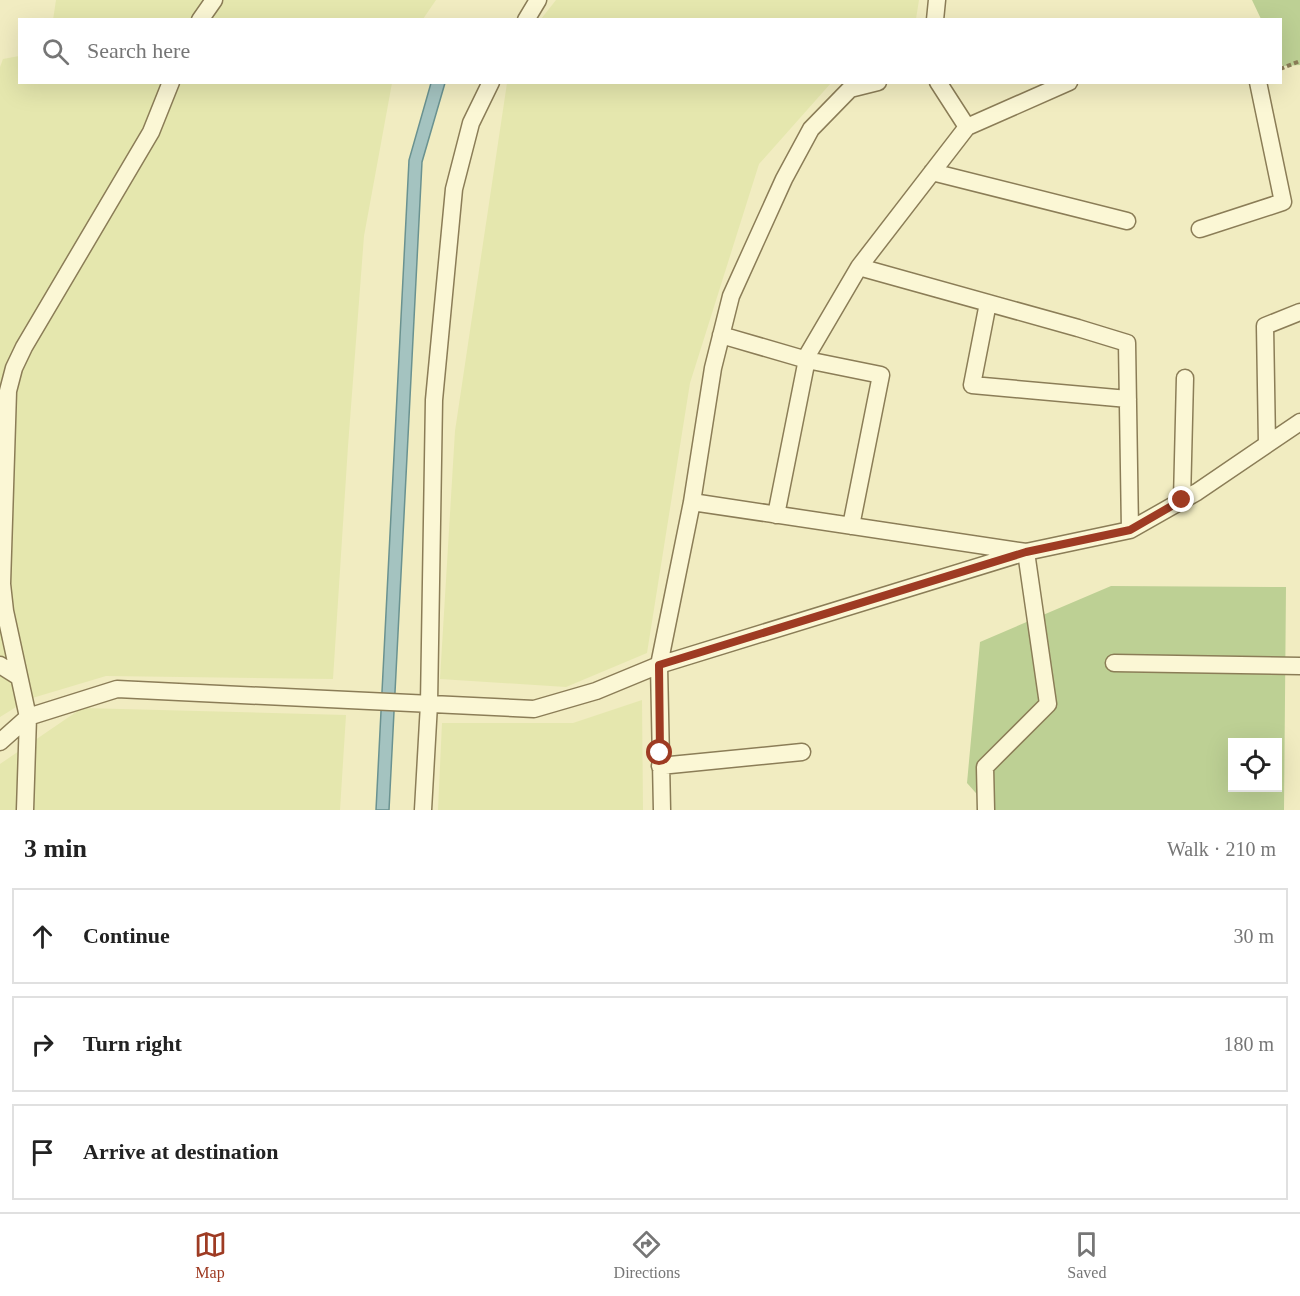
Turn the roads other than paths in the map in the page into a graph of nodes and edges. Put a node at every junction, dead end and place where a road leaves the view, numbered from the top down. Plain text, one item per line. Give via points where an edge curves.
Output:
1 (214, 0) edge
2 (538, 0) edge
3 (938, 0) edge
4 (201, 18) edge
5 (527, 18) edge
6 (935, 18) edge
7 (170, 84) edge
8 (489, 84) edge
9 (870, 84) edge
10 (939, 84) edge
11 (1064, 84) edge
12 (1258, 84) edge
13 (967, 127) junction
14 (932, 172) junction
15 (1127, 221) dead end
16 (1200, 229) dead end
17 (859, 267) junction
18 (988, 303) junction
19 (1300, 312) edge
20 (721, 335) junction
21 (807, 360) junction
22 (1185, 378) dead end
23 (1128, 399) junction
24 (1300, 422) edge
25 (1267, 444) junction
26 (1182, 500) junction
27 (692, 502) junction
28 (776, 515) junction
29 (851, 526) junction
30 (1130, 530) junction
31 (1026, 552) junction
32 (1114, 663) dead end
33 (0, 665) edge
34 (659, 665) junction
35 (1300, 666) edge
36 (19, 677) junction
37 (429, 704) junction
38 (28, 717) junction
39 (0, 742) edge
40 (802, 752) dead end
41 (660, 766) junction
42 (25, 810) edge
43 (423, 810) edge
44 (662, 810) edge
45 (986, 810) edge

1 - 4 street
2 - 5 street
3 - 6 street
7 - 36 street via 151,132 24,347 8,391 2,584
8 - 37 street via 471,123 454,189 434,400
9 - 20 street via 850,89 811,129 731,296
10 - 13 street
11 - 13 street
12 - 16 street via 1283,202
13 - 14 street
14 - 15 street
14 - 17 street
17 - 18 street
17 - 21 street
18 - 23 street via 1127,343
18 - 23 street via 972,385
19 - 25 street via 1264,326
20 - 21 street
20 - 27 street
21 - 28 street
21 - 29 street via 880,375
22 - 26 street
23 - 30 street
24 - 25 street
25 - 26 street
26 - 30 street
27 - 28 street
27 - 34 street
28 - 29 street
29 - 31 street
30 - 31 street
31 - 34 street
31 - 45 street via 1048,704 985,767
32 - 35 street
33 - 36 street
34 - 37 street via 596,691 534,709
34 - 41 street
36 - 38 street
37 - 38 street via 117,689
37 - 43 street
38 - 39 street
38 - 42 street
40 - 41 street
41 - 44 street

